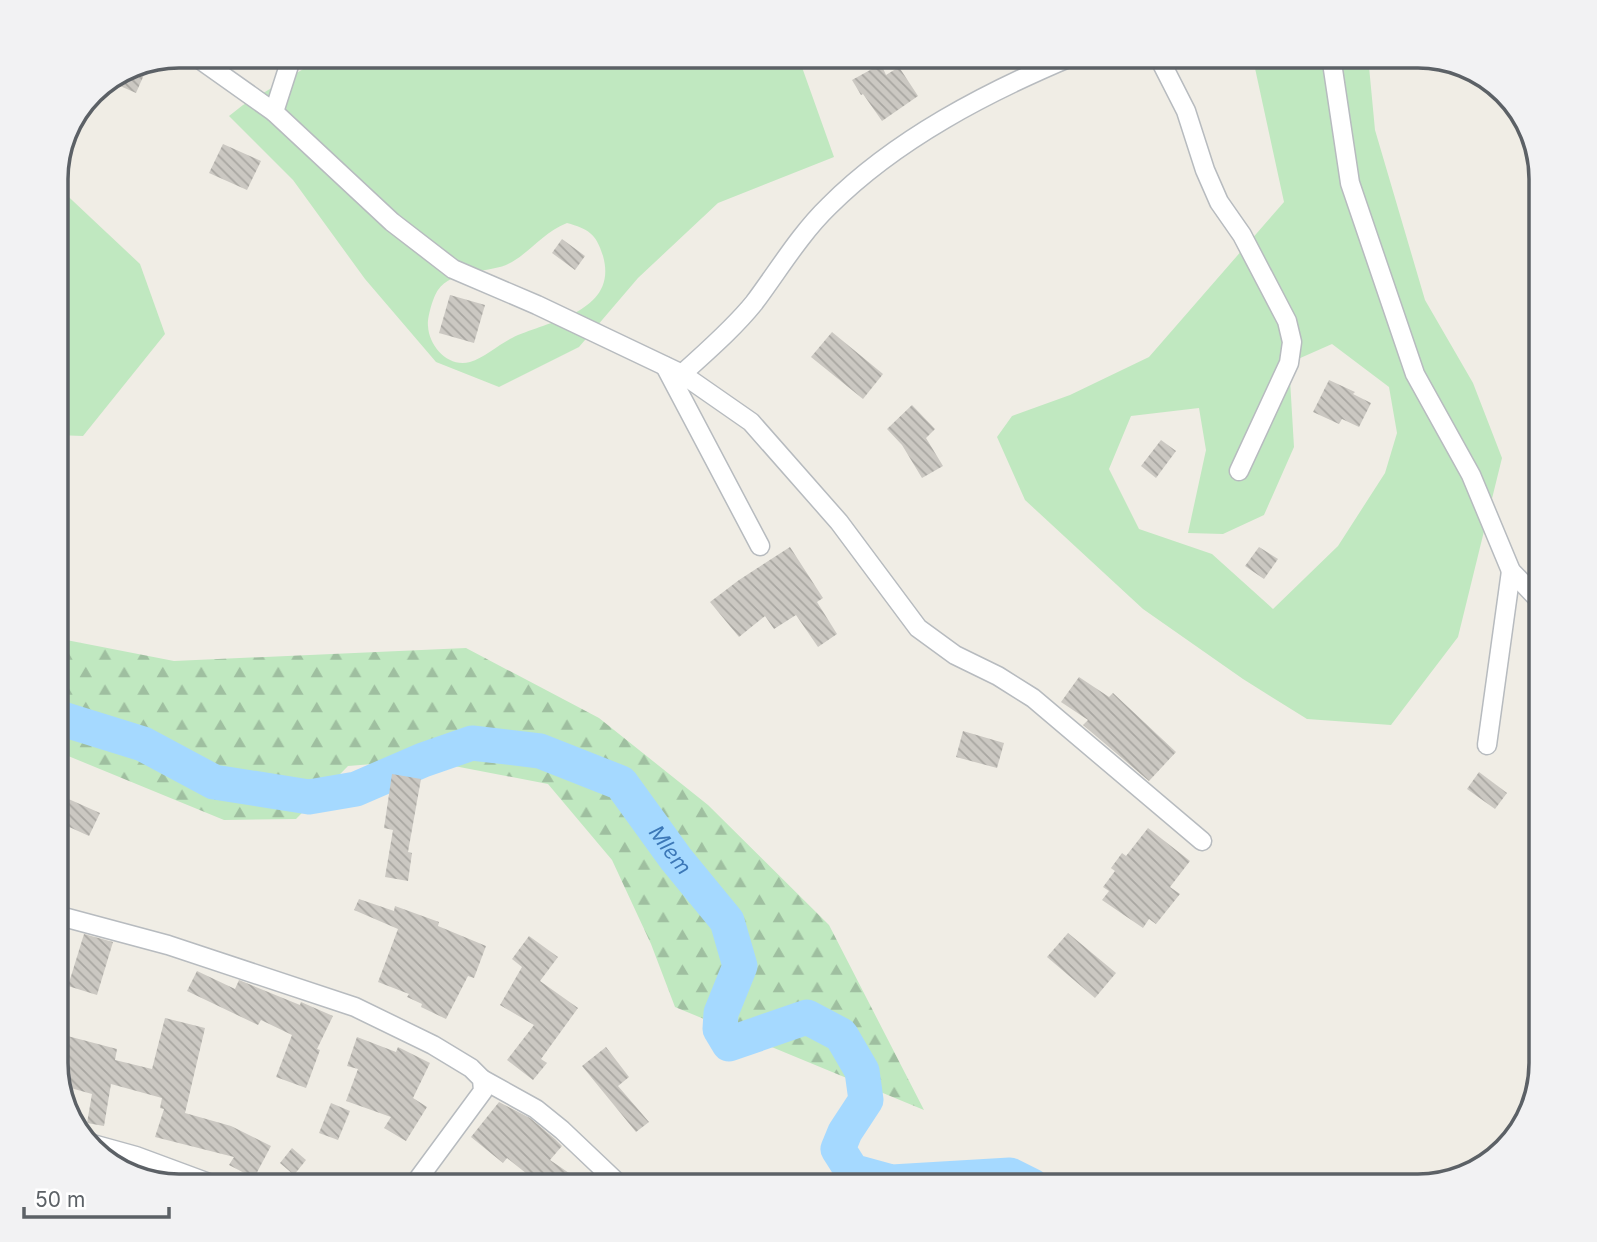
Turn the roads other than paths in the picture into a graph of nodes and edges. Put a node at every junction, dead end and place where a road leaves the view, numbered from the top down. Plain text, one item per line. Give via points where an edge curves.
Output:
1 (212, 68) edge
2 (288, 68) edge
3 (1044, 68) edge
4 (1164, 68) edge
5 (1333, 68) edge
6 (274, 112) junction
7 (665, 366) junction
8 (682, 374) junction
9 (1239, 471) dead end
10 (760, 546) dead end
11 (1511, 571) junction
12 (1529, 590) edge
13 (1488, 745) dead end
14 (1202, 841) dead end
15 (68, 918) edge
16 (482, 1079) junction
17 (110, 1149) edge
18 (185, 1174) edge
19 (422, 1174) edge
20 (608, 1174) edge

1 - 6 street
2 - 6 street
3 - 8 street via 953,115 863,176 828,207 751,306
4 - 9 street via 1186,111 1219,202 1287,321 1292,342 1289,363
5 - 11 street via 1350,183 1378,270 1415,374 1471,475
6 - 7 street via 392,222 453,269
7 - 8 street
7 - 10 street
8 - 14 street via 751,422 839,522 918,628 1033,698
11 - 12 street
11 - 13 street
15 - 16 street via 167,945 355,1007 433,1045
16 - 19 street via 483,1091
16 - 20 street via 536,1110
17 - 18 street

